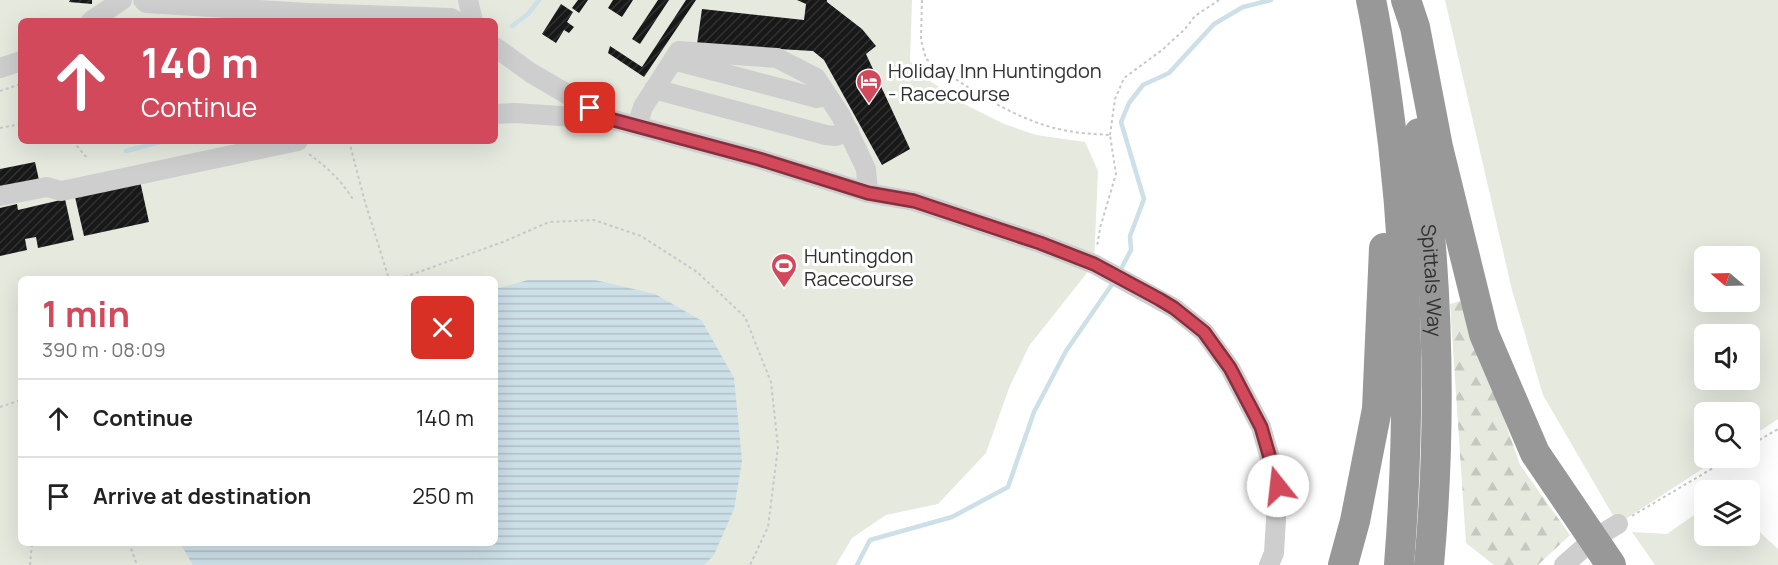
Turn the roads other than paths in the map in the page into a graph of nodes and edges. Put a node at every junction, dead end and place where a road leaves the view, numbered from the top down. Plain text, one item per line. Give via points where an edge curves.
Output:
1 (143, 0) edge
2 (468, 0) edge
3 (1406, 0) edge
4 (1381, 4) edge
5 (117, 10) edge
6 (98, 18) edge
7 (451, 18) edge
8 (472, 18) edge
9 (498, 49) edge
10 (673, 60) junction
11 (18, 62) edge
12 (0, 68) edge
13 (654, 89) junction
14 (828, 96) junction
15 (498, 114) edge
16 (610, 119) junction
17 (637, 126) junction
18 (849, 131) junction
19 (286, 144) edge
20 (868, 193) junction
21 (0, 196) edge
22 (1606, 531) junction
23 (1269, 565) edge
24 (1343, 565) edge
25 (1400, 565) edge
26 (1429, 565) edge
27 (1564, 565) edge
28 (1611, 565) edge

1 - 7 lane via 307,13
2 - 8 lane
3 - 22 highway via 1485,334 1535,453
4 - 24 highway via 1384,287 1377,409
4 - 25 highway, Spittals Way via 1406,307 1406,445
4 - 26 highway, Spittals Way via 1420,145 1432,283 1435,421
5 - 6 lane
9 - 16 lane
10 - 13 lane
10 - 14 lane via 817,98
10 - 14 lane via 679,51 777,58 816,78
11 - 12 lane
13 - 17 lane
13 - 18 lane via 826,135
14 - 18 lane
15 - 16 lane
16 - 17 lane
17 - 20 lane
18 - 20 lane via 866,169
19 - 21 lane via 68,189 47,187
20 - 23 lane via 914,201 1094,264 1174,308 1204,332 1230,368 1261,427 1278,486 1274,552
22 - 27 lane
22 - 28 highway

